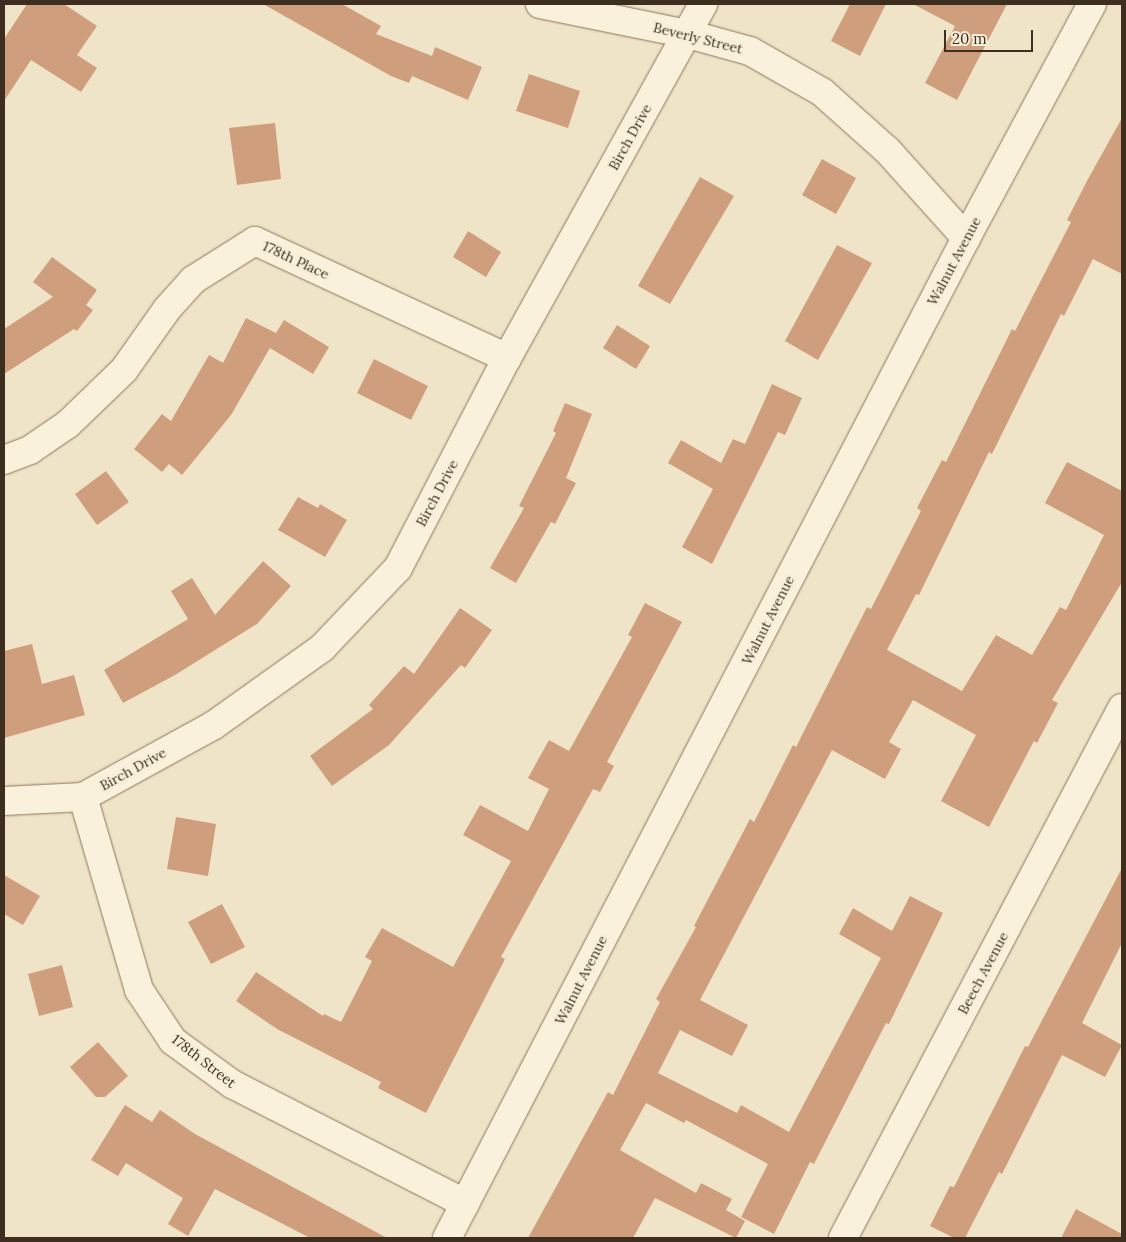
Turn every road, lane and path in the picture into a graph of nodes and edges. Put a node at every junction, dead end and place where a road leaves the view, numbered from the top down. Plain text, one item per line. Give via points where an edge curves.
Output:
1 (540, 4) edge
2 (703, 4) edge
3 (1092, 4) edge
4 (688, 34) junction
5 (966, 238) junction
6 (507, 358) junction
7 (4, 460) edge
8 (1122, 708) edge
9 (83, 797) junction
10 (4, 801) edge
11 (465, 1203) junction
12 (447, 1238) edge
13 (843, 1238) edge

1 - 4 street, Beverly Street
2 - 4 street, Birch Drive
3 - 5 street, Walnut Avenue
4 - 5 street, Beverly Street via 750,51 822,92 888,151
4 - 6 street, Birch Drive
5 - 11 street, Walnut Avenue
6 - 7 street, 178th Place via 255,241 193,280 167,309 124,370 68,424 30,450
6 - 9 street, Birch Drive via 398,568 322,648 214,725
8 - 13 street, Beech Avenue
9 - 10 street, Birch Drive
9 - 11 street, 178th Street via 138,990 173,1041 232,1084
11 - 12 street, Walnut Avenue

